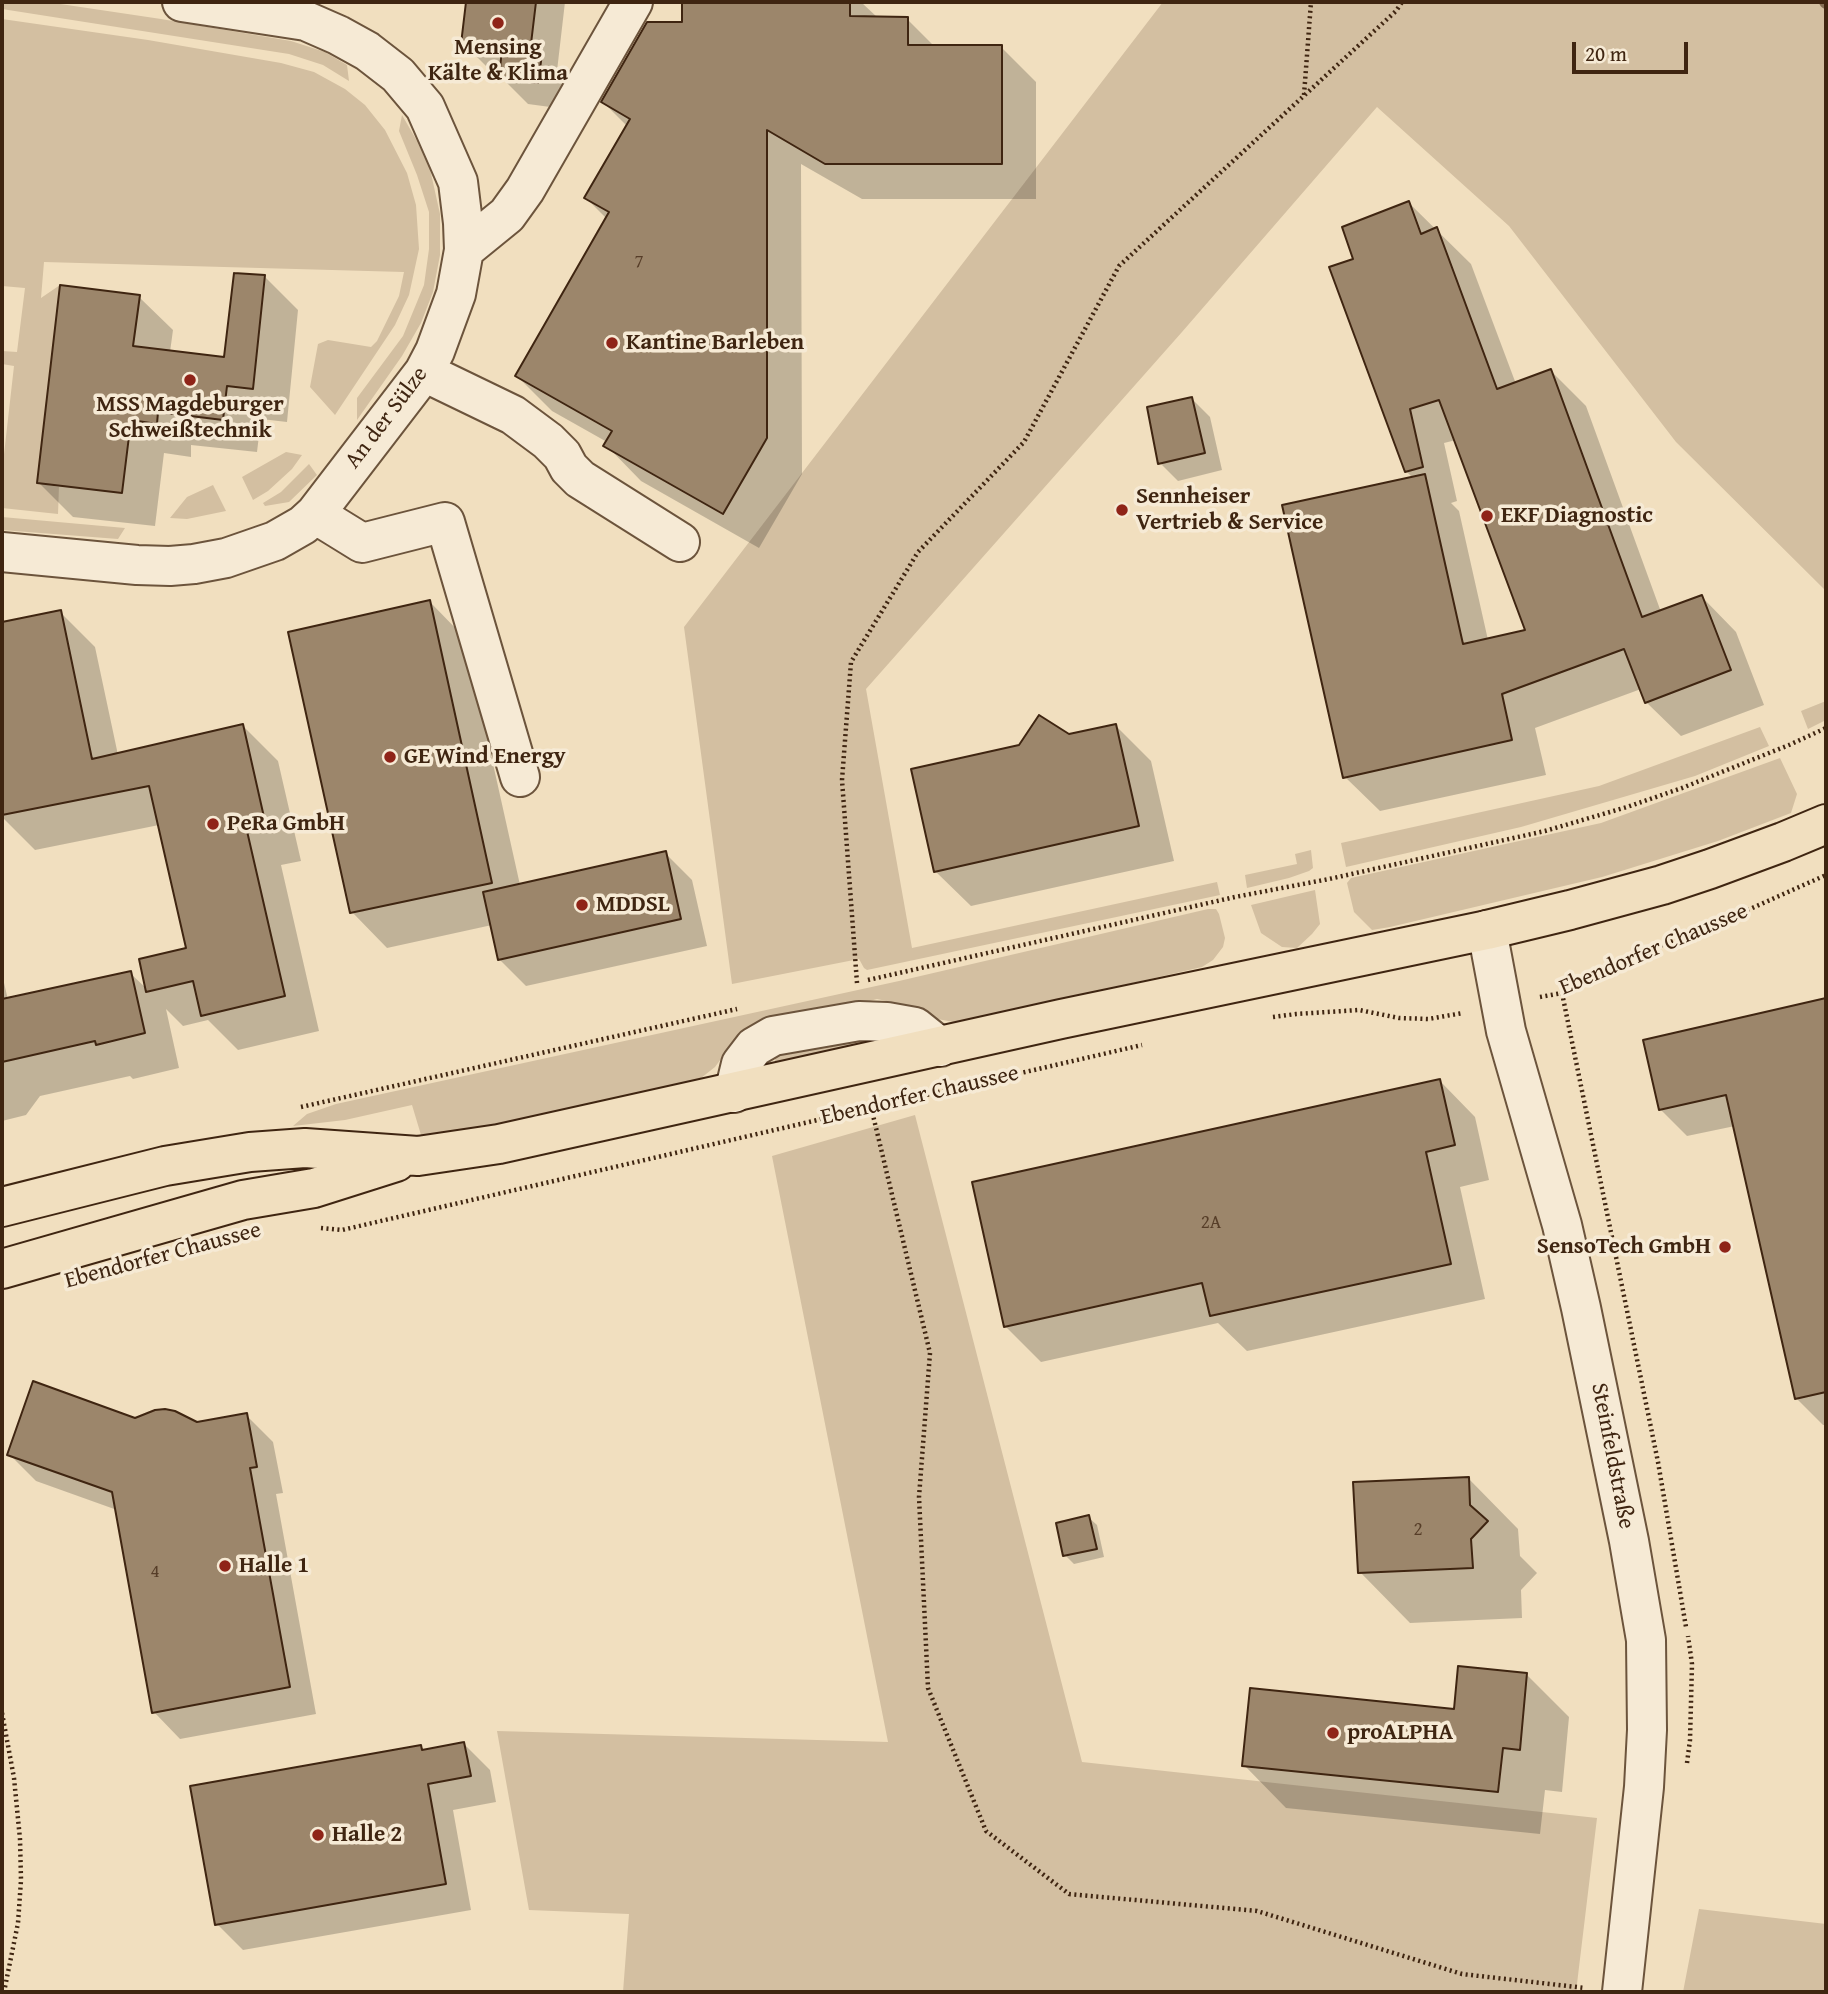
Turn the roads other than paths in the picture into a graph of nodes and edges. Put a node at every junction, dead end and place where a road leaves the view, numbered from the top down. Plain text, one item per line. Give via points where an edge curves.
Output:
1 (182, 2) edge
2 (633, 2) edge
3 (464, 250) junction
4 (424, 372) junction
5 (315, 514) junction
6 (680, 542) dead end
7 (2, 552) edge
8 (520, 777) dead end
9 (1826, 824) edge
10 (1488, 930) junction
11 (418, 1156) junction
12 (2, 1207) edge
13 (2, 1269) edge
14 (1622, 1992) edge

1 - 3 street, An der Sülze via 306,21 367,51 398,75 425,107 458,182
2 - 3 street via 507,215
3 - 4 street, An der Sülze via 456,294
4 - 5 street, An der Sülze
4 - 6 street via 513,415 548,441 580,479
5 - 7 street, An der Sülze via 275,541 194,564 137,565
5 - 8 street via 362,543 446,522
9 - 10 main road, Ebendorfer Chaussee via 1662,885
10 - 11 main road, Ebendorfer Chaussee via 499,1144
10 - 14 street, Steinfeldstraße via 1520,1082 1565,1237 1606,1423 1646,1640 1644,1787
11 - 12 main road, Ebendorfer Chaussee via 305,1148 250,1152 165,1166
11 - 13 main road, Ebendorfer Chaussee via 314,1188 243,1200

